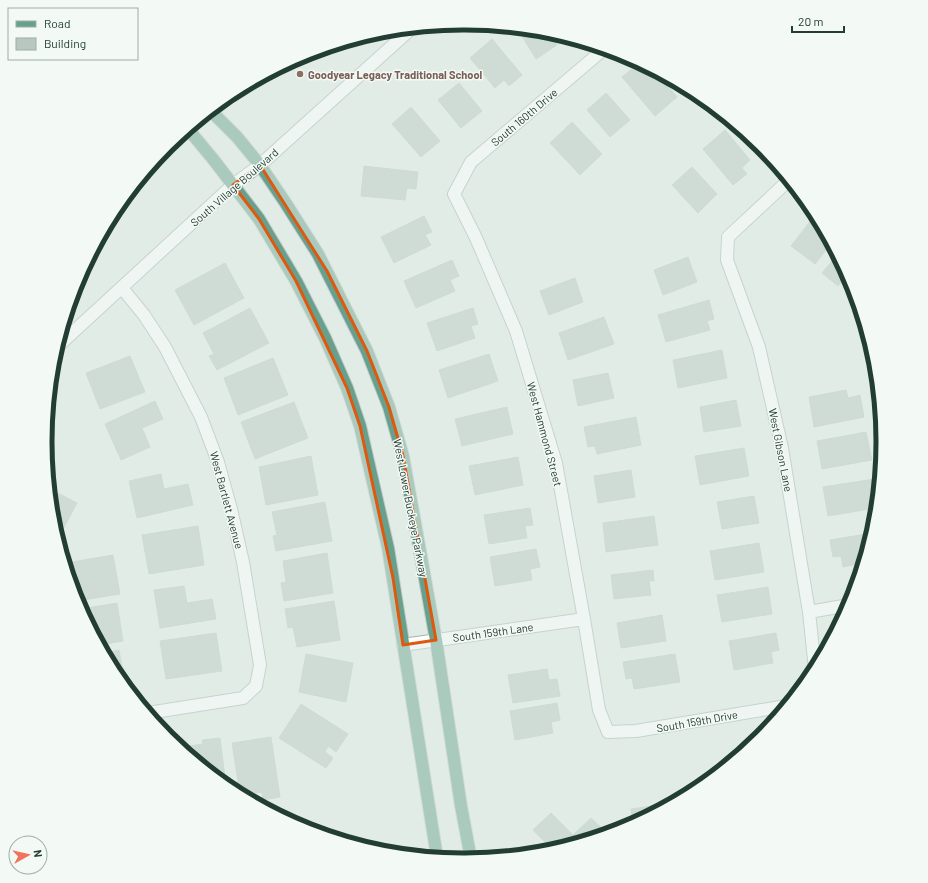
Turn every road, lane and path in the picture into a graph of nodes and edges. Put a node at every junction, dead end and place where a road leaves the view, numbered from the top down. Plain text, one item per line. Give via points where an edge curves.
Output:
1 (404, 35) edge
2 (599, 53) edge
3 (214, 114) edge
4 (192, 133) edge
5 (260, 165) junction
6 (784, 184) edge
7 (233, 185) junction
8 (454, 194) joint
9 (122, 288) junction
10 (66, 339) edge
11 (841, 606) edge
12 (809, 612) junction
13 (584, 619) junction
14 (436, 640) junction
15 (403, 646) junction
16 (814, 657) edge
17 (777, 707) edge
18 (155, 713) edge
19 (608, 732) joint
20 (436, 852) edge
21 (470, 853) edge

1 - 5 street, South Village Boulevard
2 - 8 street, South 160th Drive via 471,162
3 - 5 main road, West Lower Buckeye Parkway via 237,136
4 - 7 main road
5 - 7 street, South Village Boulevard
5 - 14 main road, West Lower Buckeye Parkway via 318,254 367,351 389,407 403,456
6 - 12 street, West Gibson Lane via 728,237 727,260 759,347 782,448
7 - 9 street, South Village Boulevard
7 - 15 main road via 259,219 296,281 347,388 360,426 388,548
8 - 13 street, West Hammond Street via 516,331 556,463
9 - 10 street, South Village Boulevard
9 - 18 street, West Bartlett Avenue via 165,347 201,417 218,462 243,562 260,665 256,686 243,698
11 - 12 street
12 - 16 street, West Gibson Lane
13 - 14 street, South 159th Lane
13 - 19 street, West Hammond Street via 599,710
14 - 15 street, South 159th Lane
14 - 21 main road, West Lower Buckeye Parkway
15 - 20 main road
17 - 19 street, South 159th Drive via 636,732

